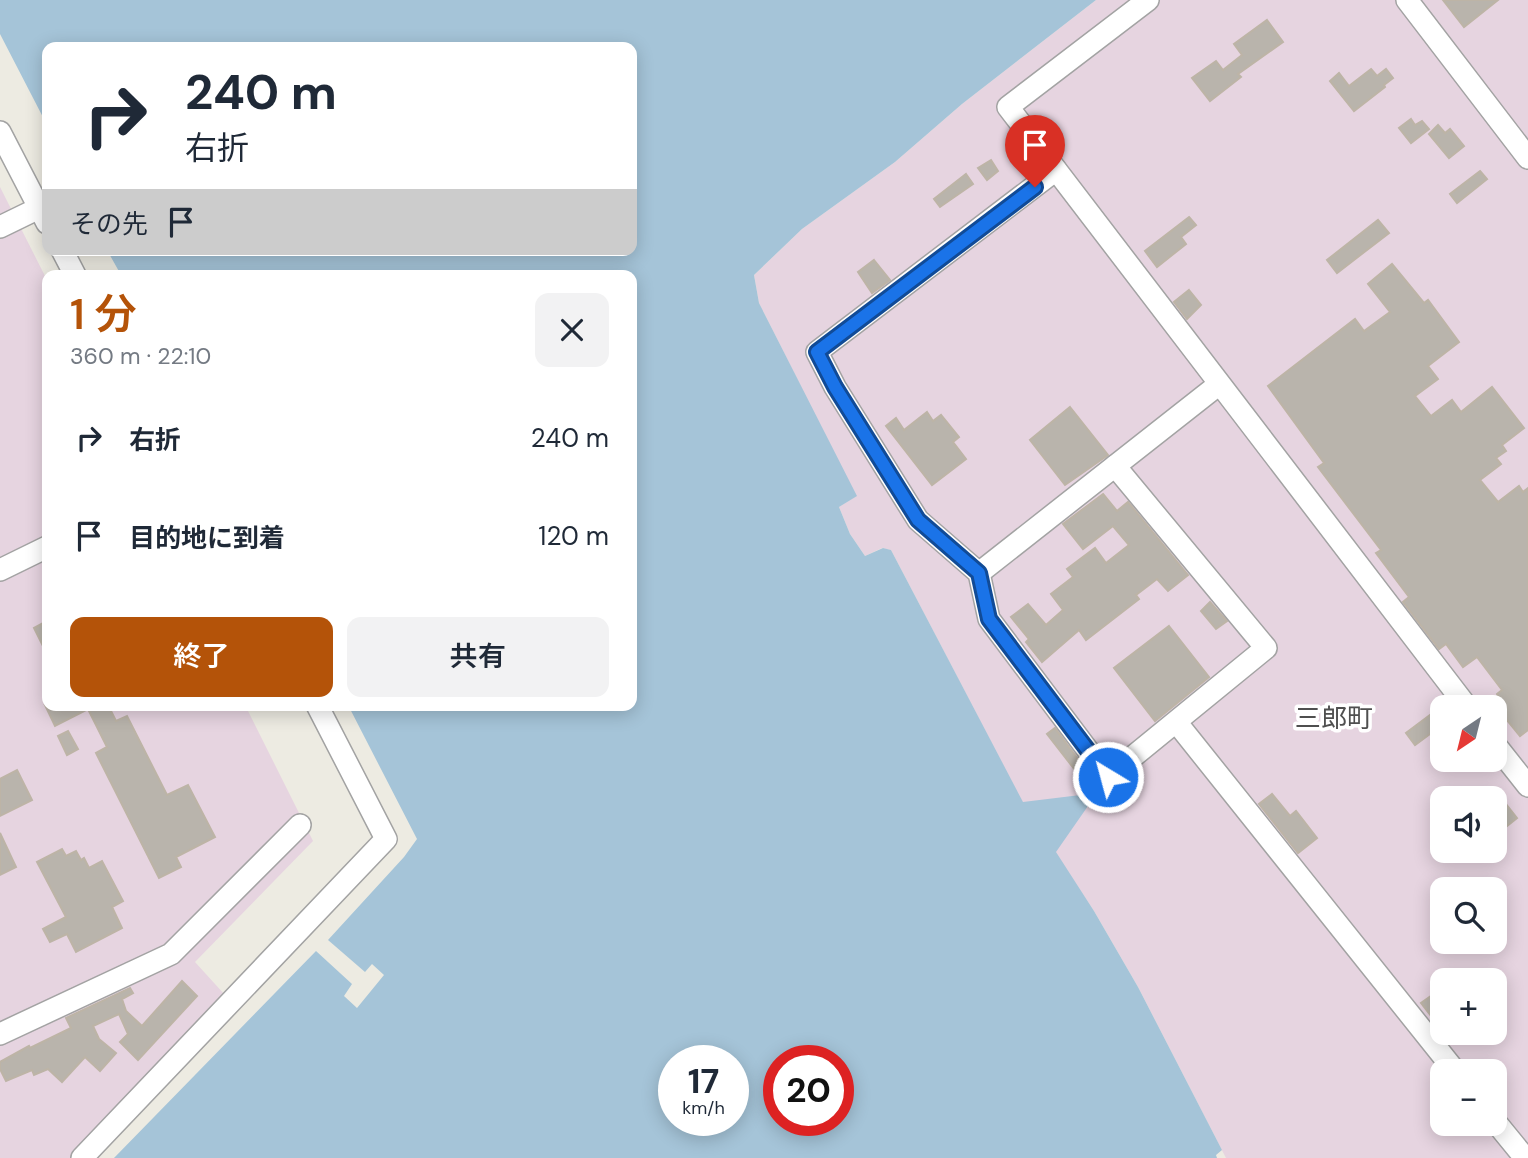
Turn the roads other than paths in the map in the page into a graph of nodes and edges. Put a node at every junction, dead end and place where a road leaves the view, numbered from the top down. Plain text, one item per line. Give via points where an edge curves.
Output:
1 (1148, 0) edge
2 (1407, 0) edge
3 (0, 132) edge
4 (1528, 158) edge
5 (1056, 170) junction
6 (42, 213) edge
7 (42, 215) edge
8 (0, 227) edge
9 (1218, 384) junction
10 (1115, 466) junction
11 (42, 549) edge
12 (0, 570) edge
13 (979, 573) junction
14 (1458, 695) edge
15 (320, 711) edge
16 (1177, 723) junction
17 (1507, 759) edge
18 (1528, 786) edge
19 (300, 825) dead end
20 (0, 1034) edge
21 (1445, 1059) edge
22 (1507, 1136) edge
23 (82, 1158) edge
24 (1525, 1158) edge

1 - 5 lane via 1008,107
2 - 4 lane
3 - 6 lane
5 - 9 lane
5 - 13 lane via 817,352 918,520
7 - 8 lane
9 - 10 lane
9 - 14 lane
10 - 13 lane
10 - 16 lane via 1266,648
11 - 12 lane
13 - 16 lane via 989,619 1108,777
15 - 23 lane via 386,839
16 - 21 lane
17 - 18 lane
19 - 20 lane via 171,954
22 - 24 lane

